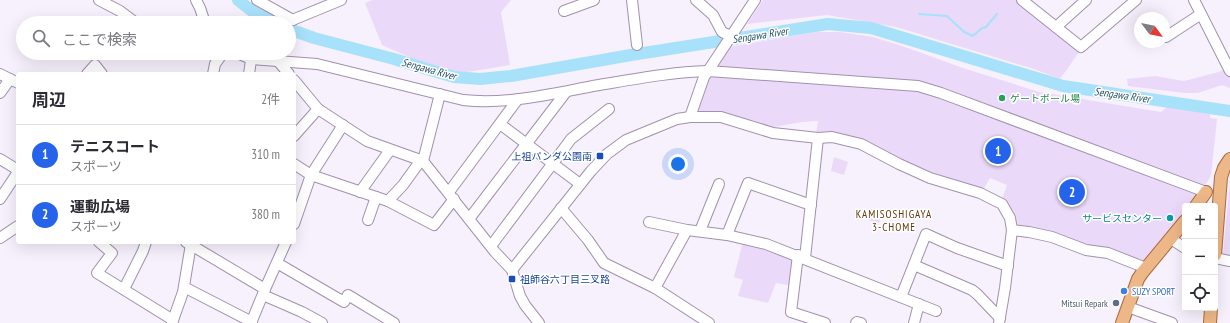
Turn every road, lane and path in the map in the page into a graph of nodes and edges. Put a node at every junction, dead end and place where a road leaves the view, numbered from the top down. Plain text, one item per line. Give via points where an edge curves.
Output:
1 (99, 0) edge
2 (196, 0) edge
3 (257, 0) edge
4 (340, 0) edge
5 (594, 0) edge
6 (632, 0) edge
7 (696, 0) edge
8 (755, 0) edge
9 (1022, 0) edge
10 (1086, 0) edge
11 (1136, 0) edge
12 (1194, 0) edge
13 (1034, 3) edge
14 (319, 4) edge
15 (564, 12) dead end
16 (1201, 14) junction
17 (126, 16) edge
18 (203, 16) edge
19 (281, 16) edge
20 (296, 17) edge
21 (1056, 27) junction
22 (730, 31) junction
23 (1170, 34) edge
24 (637, 45) dead end
25 (218, 60) edge
26 (251, 60) edge
27 (273, 60) edge
28 (278, 61) junction
29 (708, 71) junction
30 (1230, 71) edge
31 (89, 72) edge
32 (100, 72) edge
33 (213, 72) edge
34 (249, 72) edge
35 (287, 72) edge
36 (0, 74) edge
37 (14, 81) edge
38 (296, 82) edge
39 (566, 92) junction
40 (0, 93) edge
41 (440, 94) junction
42 (518, 99) junction
43 (318, 109) junction
44 (609, 109) dead end
45 (690, 117) junction
46 (500, 124) junction
47 (343, 125) junction
48 (296, 134) edge
49 (818, 138) junction
50 (526, 144) junction
51 (390, 150) junction
52 (0, 159) edge
53 (422, 160) junction
54 (1230, 160) edge
55 (552, 164) junction
56 (296, 165) edge
57 (16, 170) edge
58 (16, 174) edge
59 (311, 174) junction
60 (580, 184) junction
61 (719, 184) dead end
62 (360, 192) junction
63 (1206, 192) joint
64 (452, 196) junction
65 (376, 197) junction
66 (0, 199) edge
67 (388, 201) junction
68 (1198, 203) edge
69 (811, 205) junction
70 (561, 208) junction
71 (296, 218) edge
72 (470, 219) junction
73 (368, 220) dead end
74 (649, 222) dead end
75 (1182, 225) edge
76 (16, 227) edge
77 (687, 230) junction
78 (1012, 230) junction
79 (700, 231) junction
80 (727, 235) junction
81 (0, 238) edge
82 (1171, 239) junction
83 (1216, 239) edge
84 (101, 244) edge
85 (145, 244) edge
86 (190, 244) edge
87 (192, 244) edge
88 (285, 244) edge
89 (491, 246) junction
90 (1182, 246) edge
91 (801, 257) junction
92 (1218, 259) edge
93 (1230, 261) edge
94 (277, 263) junction
95 (914, 265) junction
96 (1008, 266) junction
97 (1146, 268) junction
98 (512, 270) junction
99 (184, 287) junction
100 (655, 288) junction
101 (124, 289) junction
102 (264, 292) junction
103 (901, 297) junction
104 (919, 304) junction
105 (1128, 307) junction
106 (936, 311) dead end
107 (1211, 311) edge
108 (172, 321) edge
109 (703, 321) edge
110 (999, 321) edge
111 (252, 323) edge
112 (322, 323) edge
113 (394, 323) edge
114 (539, 323) edge
115 (826, 323) edge
116 (856, 323) edge
117 (861, 323) edge
118 (914, 323) edge
119 (1122, 323) edge
120 (1172, 323) edge
121 (1210, 323) edge

1 - 17 street
2 - 18 street
3 - 19 street
4 - 14 street
5 - 15 street
6 - 24 street
7 - 22 street
8 - 22 street
9 - 13 street
10 - 21 street
11 - 21 street via 1081,47
12 - 16 street
13 - 21 street
14 - 20 street
16 - 23 street
16 - 30 street
22 - 29 street via 722,52
25 - 33 street
26 - 34 street
27 - 28 street
28 - 35 street
28 - 41 street via 317,64
29 - 39 street via 599,85
29 - 45 street
29 - 63 street via 918,86
31 - 32 street via 95,65
36 - 37 street
37 - 40 street
38 - 43 street
39 - 42 street
39 - 50 street
41 - 42 street via 478,102
41 - 53 street
42 - 46 street
43 - 47 street
43 - 48 street
44 - 55 street via 571,139
45 - 49 street via 721,117 773,133
45 - 60 street via 676,119 626,140 599,162
46 - 50 street
46 - 64 street
47 - 51 street via 367,141
47 - 59 street
49 - 69 street
49 - 78 street via 832,137 861,144 930,178 980,193 1002,204 1010,218
50 - 55 street
50 - 72 street
51 - 53 street
51 - 62 street
52 - 57 street
53 - 64 street
53 - 67 street
54 - 83 main road via 1224,168 1222,177
55 - 60 street
55 - 89 street
56 - 59 street
58 - 66 street
59 - 62 street
59 - 71 street
60 - 70 street
61 - 79 street
62 - 65 street
63 - 68 main road
64 - 67 street via 434,225
64 - 72 street
65 - 67 street
65 - 73 street
69 - 80 street via 748,183
69 - 91 street
70 - 98 street
70 - 100 street via 604,263
72 - 89 street
74 - 77 street
75 - 82 main road
76 - 81 street
77 - 79 street
77 - 100 street
78 - 96 street
78 - 97 street via 1052,237 1086,250 1108,253
79 - 80 street
80 - 91 street via 766,244
82 - 90 street
82 - 97 main road
84 - 101 street via 112,253 97,273
85 - 101 street
86 - 99 street
87 - 102 street
88 - 94 street
89 - 98 street
91 - 103 street
91 - 115 street via 792,312
92 - 93 street
94 - 102 street
94 - 113 street via 344,302 348,295
95 - 96 street via 926,234
95 - 103 street
95 - 110 street via 972,290
96 - 110 street
97 - 105 main road via 1138,279
98 - 114 street via 525,306
99 - 108 street
99 - 111 street
100 - 109 street
101 - 108 street
102 - 111 street
102 - 112 street
103 - 104 street
104 - 106 street
104 - 118 street
105 - 119 main road
105 - 120 street
107 - 121 main road
116 - 117 street

